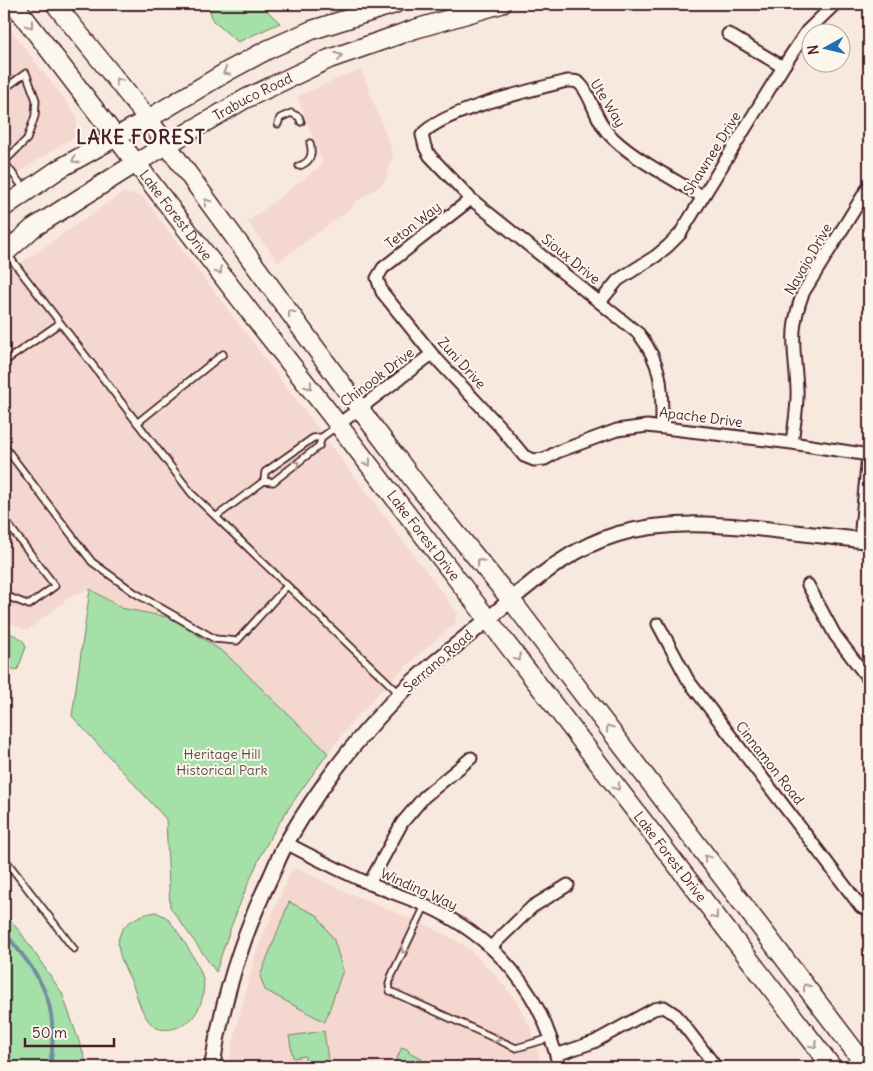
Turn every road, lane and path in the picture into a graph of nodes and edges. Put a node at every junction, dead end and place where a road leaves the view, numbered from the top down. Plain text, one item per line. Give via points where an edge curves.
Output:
1 (14, 4) edge
2 (55, 4) edge
3 (394, 4) edge
4 (501, 4) edge
5 (835, 4) edge
6 (728, 34) dead end
7 (783, 67) junction
8 (4, 89) edge
9 (148, 119) junction
10 (301, 122) dead end
11 (278, 124) dead end
12 (422, 135) joint
13 (115, 138) junction
14 (310, 143) dead end
15 (166, 145) junction
16 (4, 162) edge
17 (136, 163) junction
18 (299, 166) dead end
19 (11, 172) junction
20 (4, 178) edge
21 (869, 186) edge
22 (26, 192) junction
23 (703, 197) junction
24 (471, 199) junction
25 (4, 207) edge
26 (5, 253) edge
27 (377, 278) joint
28 (600, 302) junction
29 (60, 324) junction
30 (223, 354) dead end
31 (432, 354) junction
32 (4, 362) edge
33 (360, 409) junction
34 (137, 423) junction
35 (339, 424) junction
36 (662, 426) junction
37 (322, 437) junction
38 (792, 443) junction
39 (4, 446) edge
40 (869, 455) edge
41 (534, 460) joint
42 (264, 481) junction
43 (217, 516) junction
44 (4, 519) edge
45 (864, 540) edge
46 (808, 585) dead end
47 (287, 586) junction
48 (4, 595) edge
49 (511, 600) junction
50 (488, 619) junction
51 (658, 624) dead end
52 (869, 680) edge
53 (400, 694) junction
54 (471, 758) dead end
55 (286, 843) junction
56 (4, 858) edge
57 (369, 884) junction
58 (568, 885) dead end
59 (426, 906) junction
60 (869, 910) edge
61 (491, 947) junction
62 (74, 949) dead end
63 (551, 1038) junction
64 (556, 1055) junction
65 (212, 1067) edge
66 (559, 1067) edge
67 (716, 1067) edge
68 (832, 1067) edge
69 (867, 1067) edge

1 -> 13 main road, Lake Forest Drive
9 -> 2 main road, Lake Forest Drive
3 -> 9 main road via 312,30 269,48
15 -> 4 main road, Trabuco Road via 244,99 329,59 415,28
5 - 7 street, Shawnee Drive via 808,31
6 - 7 street
7 - 23 street, Shawnee Drive
8 - 16 lane via 26,73 36,100 35,116 27,139
9 - 13 main road
9 - 15 main road, Lake Forest Drive
10 - 11 lane via 291,113 280,118
12 - 23 street, Ute Way via 439,121 502,98 575,81 581,85 605,130 619,145
12 - 24 street, Sioux Drive via 430,156
13 - 17 main road, Lake Forest Drive
13 -> 22 main road via 58,169
14 - 18 lane via 311,158
15 - 17 main road, Trabuco Road
33 -> 15 main road, Lake Forest Drive
16 - 19 lane
17 - 26 main road, Trabuco Road via 33,228
17 -> 35 main road, Lake Forest Drive
19 - 20 lane
19 - 22 lane
21 - 38 street, Navajo Drive via 797,308 792,333 797,390
22 - 25 main road
23 - 28 street, Shawnee Drive via 680,234 618,280
24 - 27 street, Teton Way via 383,268
24 - 28 street, Sioux Drive
26 - 29 lane
27 - 31 street, Zuni Drive via 382,292
28 - 36 street, Sioux Drive via 639,334 649,348 661,379
29 - 32 lane
29 - 34 lane
30 - 34 lane
31 - 33 street, Chinook Drive
31 - 41 street, Zuni Drive via 524,456
33 - 35 street, Chinook Drive
49 -> 33 main road, Lake Forest Drive
34 - 43 lane via 192,494
35 - 37 lane
35 -> 50 main road, Lake Forest Drive
36 - 38 street, Apache Drive
36 - 41 street, Apache Drive via 617,430 545,459
37 - 42 lane via 313,438 265,472
42 -> 37 lane via 273,482 319,446
38 - 40 street, Apache Drive
39 - 47 lane via 92,562 136,593 215,639 237,641
40 - 45 street
42 - 43 lane
43 - 47 lane
44 - 48 lane via 55,586 29,605
45 - 49 street, Serrano Road via 701,524 644,528 594,542 572,553
46 - 52 street via 835,635
47 - 53 lane
49 - 50 street, Serrano Road
69 -> 49 main road, Lake Forest Drive
50 - 53 street, Serrano Road
50 -> 68 main road, Lake Forest Drive
51 - 60 street, Cinnamon Road via 688,680 861,907
53 - 55 street, Serrano Road via 330,778
54 - 57 street via 424,797 402,823
55 - 57 street, Winding Way
55 - 65 street, Serrano Road via 242,946 223,1007
56 - 62 lane
57 - 59 street, Winding Way
58 - 61 street via 532,907
59 - 61 street, Winding Way via 466,927
59 -> 63 lane via 391,977 390,991 516,1048
61 - 63 street, Winding Way via 531,994
63 - 64 street, Winding Way
64 - 66 street, Winding Way
64 - 67 street via 594,1042 654,1009 664,1008 676,1015

